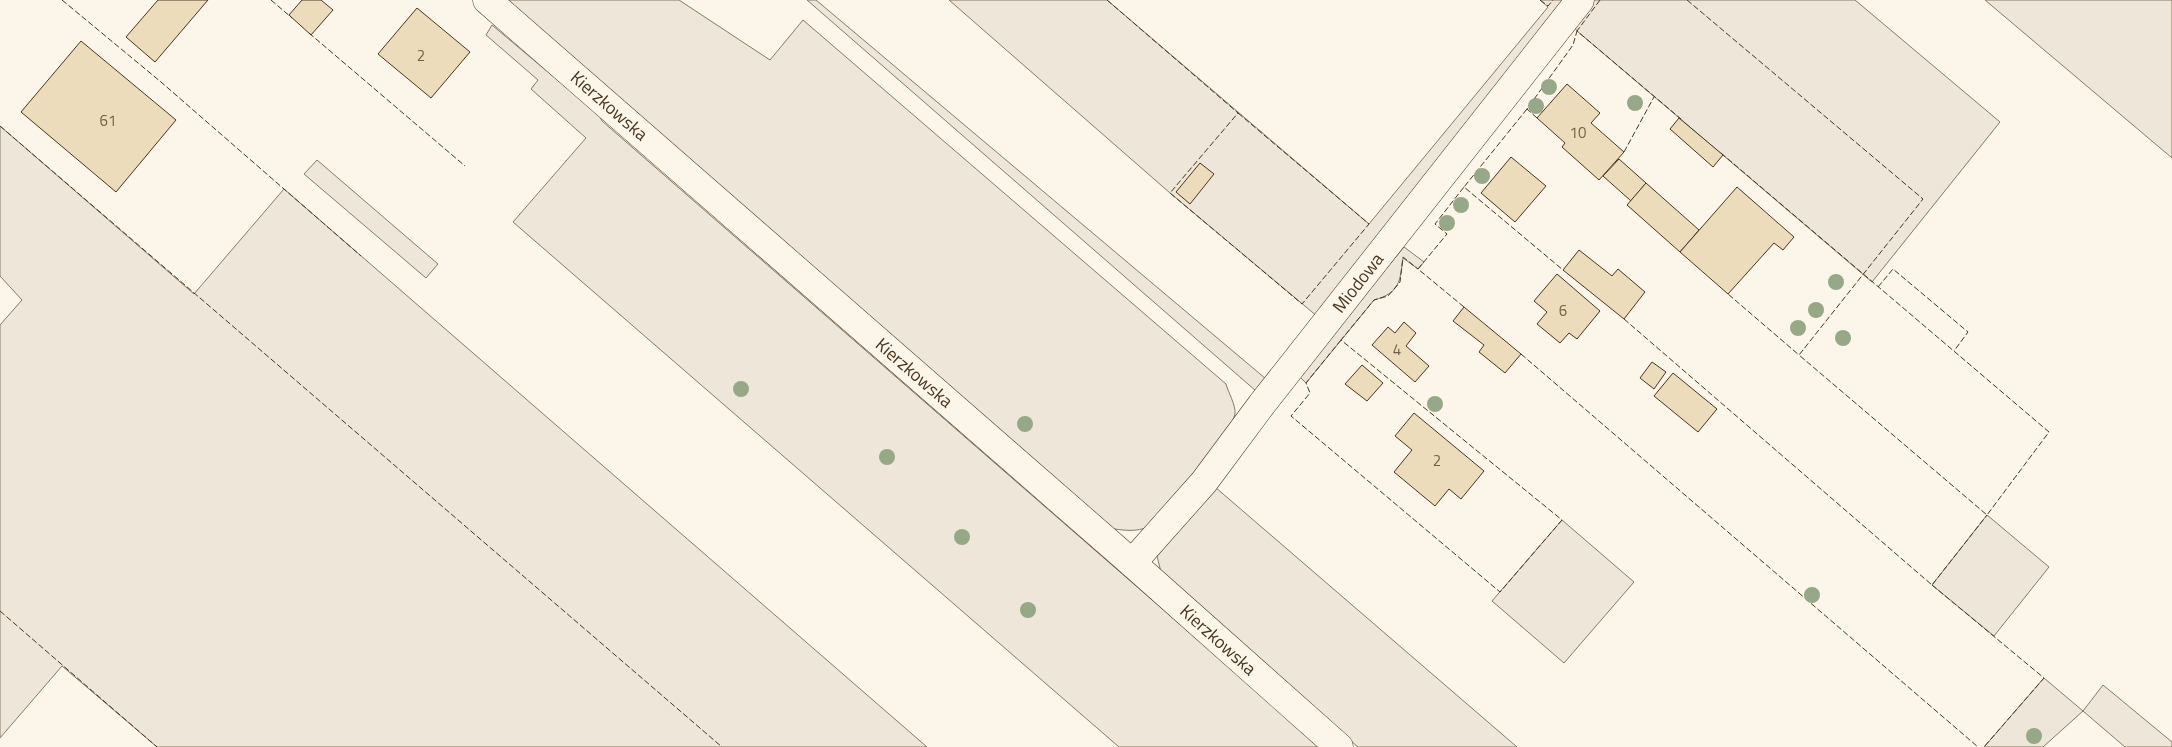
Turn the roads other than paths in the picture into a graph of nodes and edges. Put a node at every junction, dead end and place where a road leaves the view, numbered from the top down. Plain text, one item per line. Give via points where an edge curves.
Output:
1 (487, 0) edge
2 (1580, 0) edge
3 (1132, 563) junction
4 (1339, 747) edge

1 - 3 street, Kierzkowska
2 - 3 street, Miodowa via 1204,482
3 - 4 street, Kierzkowska

